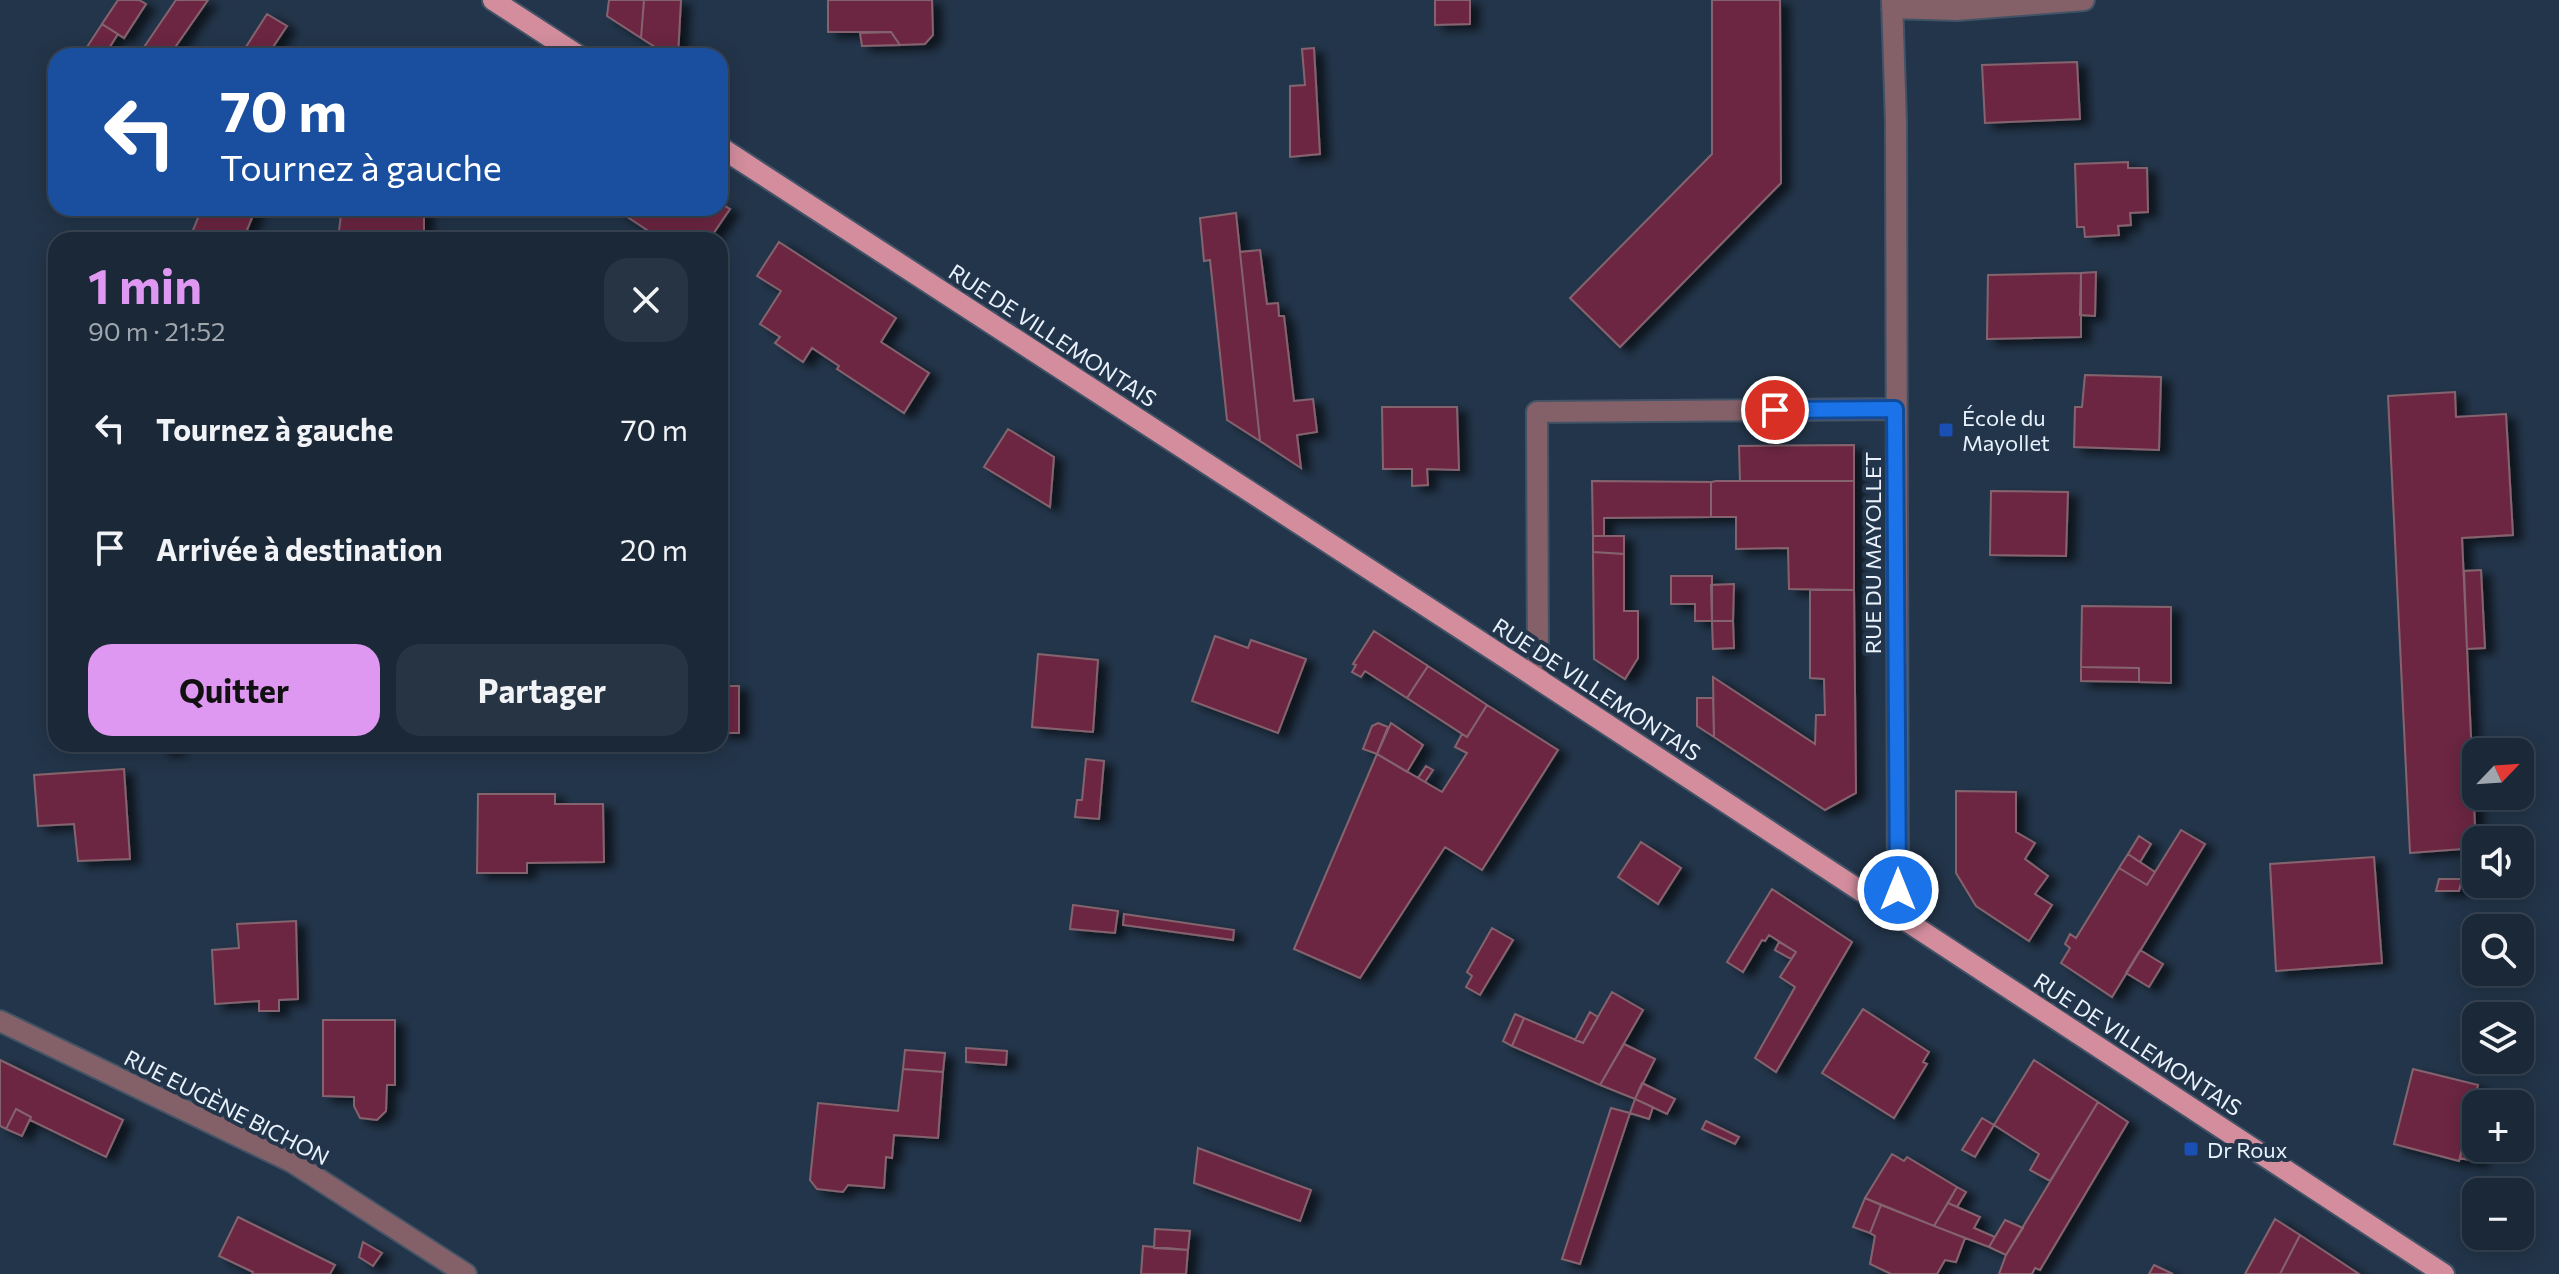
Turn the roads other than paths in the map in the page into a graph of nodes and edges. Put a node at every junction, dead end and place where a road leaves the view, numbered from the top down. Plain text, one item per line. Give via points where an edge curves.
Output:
1 (493, 0) edge
2 (2084, 0) edge
3 (1892, 4) edge
4 (567, 48) edge
5 (728, 152) edge
6 (1895, 409) junction
7 (1538, 679) junction
8 (1898, 915) junction
9 (0, 1021) edge
10 (466, 1274) edge
11 (2444, 1274) edge

1 - 4 main road
2 - 3 street via 1957,10
3 - 6 street, RUE DU MAYOLLET
5 - 7 main road, RUE DE VILLEMONTAIS
6 - 7 street via 1537,412
6 - 8 street, RUE DU MAYOLLET
7 - 8 main road, RUE DE VILLEMONTAIS
8 - 11 main road, RUE DE VILLEMONTAIS
9 - 10 street, RUE EUGÈNE BICHON via 292,1162

